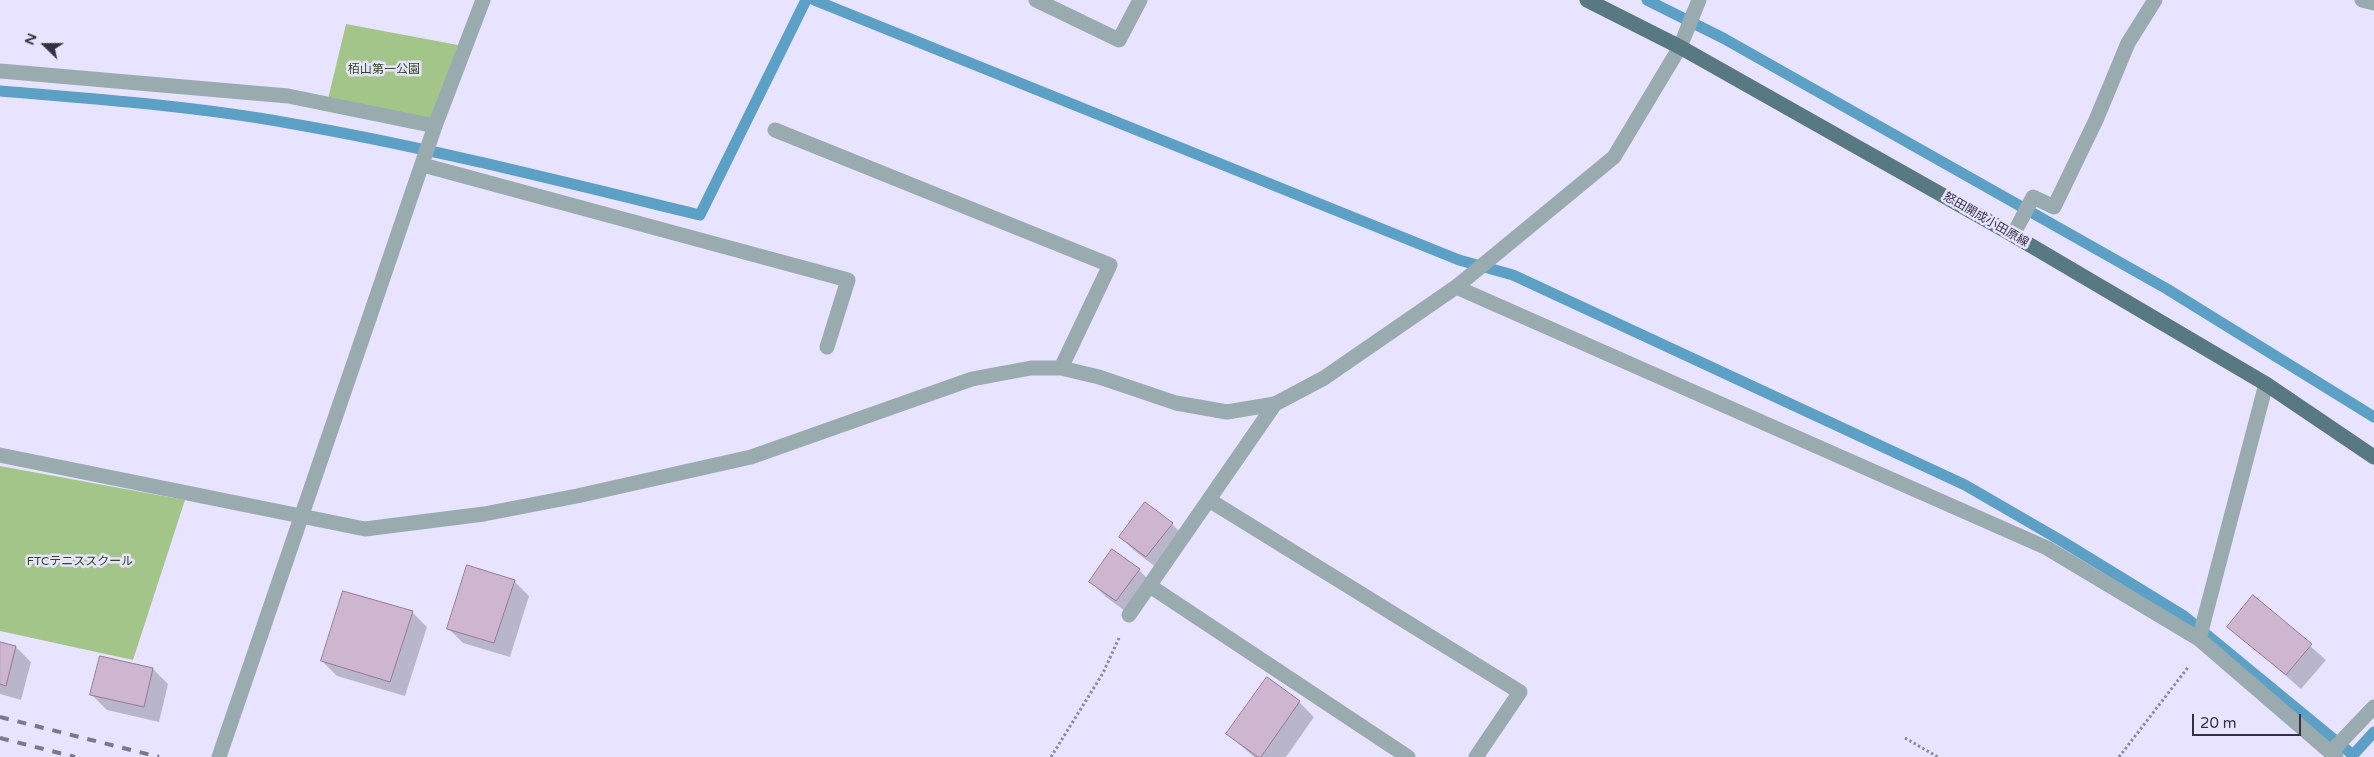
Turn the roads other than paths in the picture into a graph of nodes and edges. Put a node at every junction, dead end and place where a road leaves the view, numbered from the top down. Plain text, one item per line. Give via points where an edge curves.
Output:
1 (483, 0) edge
2 (1036, 0) edge
3 (1140, 0) edge
4 (1587, 0) edge
5 (1699, 0) edge
6 (2155, 0) edge
7 (2362, 0) edge
8 (2374, 3) edge
9 (1680, 47) junction
10 (0, 71) edge
11 (436, 126) junction
12 (775, 130) dead end
13 (423, 166) junction
14 (2013, 235) junction
15 (1456, 287) junction
16 (827, 347) dead end
17 (1061, 368) junction
18 (2266, 384) junction
19 (1275, 404) junction
20 (0, 455) edge
21 (2374, 457) edge
22 (1208, 500) junction
23 (303, 515) junction
24 (1150, 586) junction
25 (1130, 615) road end
26 (2202, 642) junction
27 (2374, 707) edge
28 (2334, 754) edge
29 (219, 757) edge
30 (1408, 757) edge
31 (1476, 757) edge

1 - 11 street
2 - 3 street via 1119,40
4 - 9 main road, 怒田開成小田原線
5 - 9 street
6 - 14 street via 2128,43 2054,208 2033,197
7 - 8 street
9 - 14 main road, 怒田開成小田原線
9 - 15 street via 1614,157
10 - 11 street via 288,96
11 - 13 street
12 - 17 street via 1110,265
13 - 16 street via 848,280
13 - 23 street
14 - 18 main road, 怒田開成小田原線
15 - 19 street via 1324,378
15 - 26 street via 2047,548
17 - 19 street via 1176,403 1227,412
17 - 23 street via 1031,368 972,379 751,456 577,496 484,514 365,529
18 - 21 main road, 怒田開成小田原線
18 - 26 street
19 - 22 street
20 - 23 street
22 - 24 street
22 - 31 street via 1520,692
23 - 29 street
24 - 25 street
24 - 30 street
26 - 28 street
27 - 28 street

